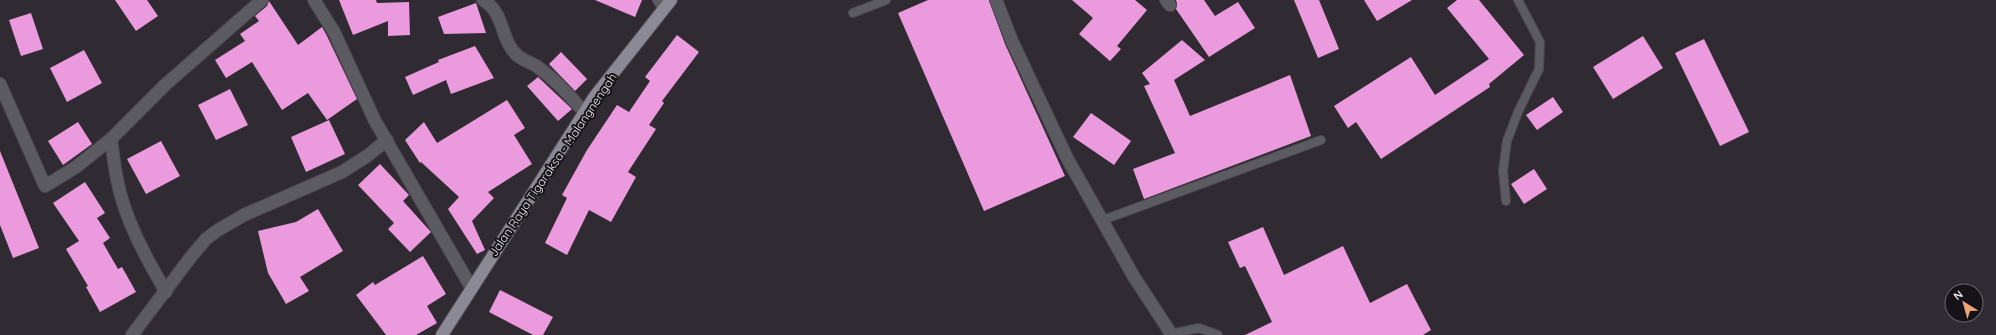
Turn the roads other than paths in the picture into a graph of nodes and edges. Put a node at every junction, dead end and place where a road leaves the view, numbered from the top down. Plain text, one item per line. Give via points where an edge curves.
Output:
1 (262, 0) edge
2 (314, 0) edge
3 (483, 0) edge
4 (886, 0) edge
5 (996, 0) edge
6 (1518, 0) edge
7 (665, 2) edge
8 (852, 13) dead end
9 (0, 84) edge
10 (585, 113) junction
11 (111, 139) junction
12 (387, 140) junction
13 (1321, 140) dead end
14 (1506, 201) dead end
15 (1103, 220) junction
16 (471, 287) junction
17 (166, 292) junction
18 (132, 335) edge
19 (442, 335) edge
20 (1172, 335) edge
21 (1218, 335) edge

1 - 11 street via 165,85
2 - 12 street via 334,32 375,121
3 - 10 street via 490,4 498,15 507,40 517,56 538,67 562,86
4 - 8 lane
5 - 15 street via 1067,158
6 - 14 lane via 1540,42 1539,69 1507,141 1503,171
7 - 10 main road, Jalan Raya Tigaraksa - Malangnengah
9 - 11 street via 45,186 76,167
10 - 16 main road, Jalan Raya Tigaraksa - Malangnengah
11 - 17 street via 117,180 131,224 147,260
12 - 16 street
12 - 17 street via 342,172 244,215 218,230 206,239 190,258
13 - 15 lane
15 - 20 street via 1134,277
16 - 19 main road, Jalan Raya Tigaraksa - Malangnengah
17 - 18 street
20 - 21 lane via 1198,328

